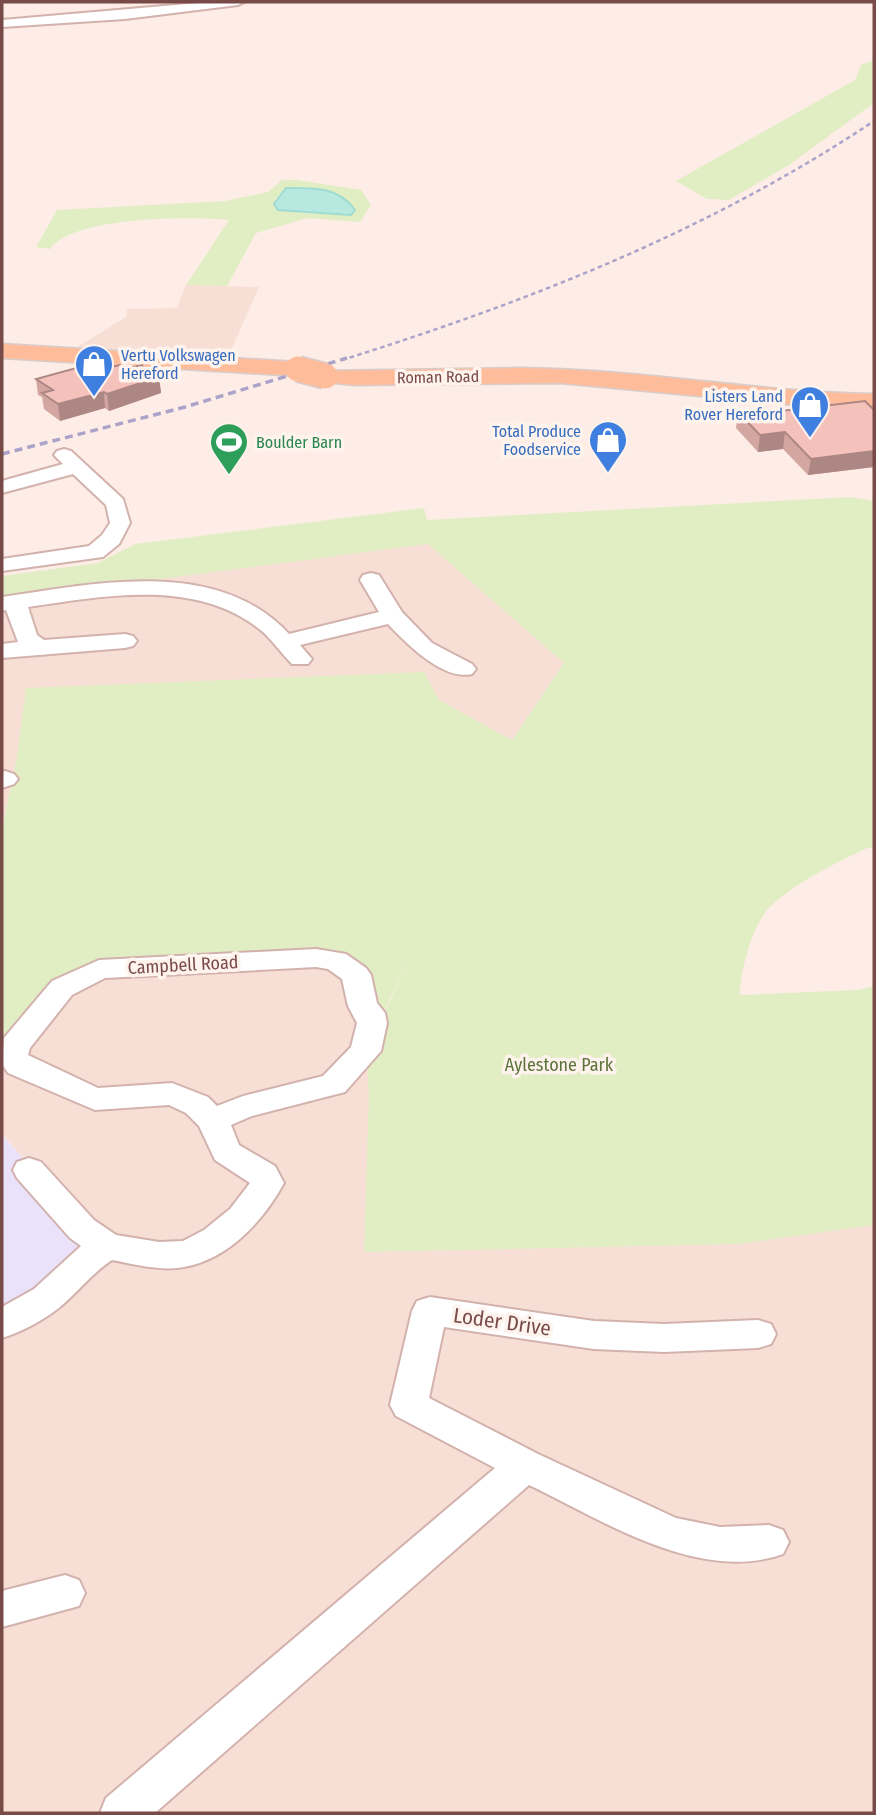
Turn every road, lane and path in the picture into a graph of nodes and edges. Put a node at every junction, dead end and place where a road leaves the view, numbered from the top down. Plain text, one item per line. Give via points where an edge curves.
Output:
1 (238, 2) edge
2 (2, 24) edge
3 (2, 351) edge
4 (874, 401) edge
5 (2, 487) edge
6 (2, 565) edge
7 (371, 580) dead end
8 (9, 603) edge
9 (393, 616) junction
10 (124, 641) dead end
11 (40, 647) junction
12 (2, 651) edge
13 (464, 669) dead end
14 (213, 1120) junction
15 (29, 1170) dead end
16 (107, 1246) junction
17 (2, 1324) edge
18 (758, 1334) dead end
19 (525, 1465) junction
20 (769, 1542) dead end
21 (65, 1592) dead end
22 (2, 1609) edge
23 (122, 1813) edge

1 - 2 street
3 - 4 main road, Roman Road, bridge via 298,369 325,376 557,376 644,381 780,398
5 - 6 street via 70,461 116,503 120,523 111,539 95,552
7 - 9 street
8 - 9 street via 146,586 179,589 241,606 263,618 294,650
8 - 11 street via 27,639
9 - 13 street via 424,648
10 - 11 street
11 - 12 street
14 - 14 street, Campbell Road via 197,1105 172,1094 95,1099 19,1066 12,1056 15,1045 62,988 99,969 316,958 348,967 356,975 363,1006 370,1013 366,1051 334,1084 243,1107
14 - 16 street via 226,1152 263,1174 267,1183 242,1218 203,1248 179,1255
15 - 16 street via 82,1229
16 - 17 street via 83,1262 46,1299
18 - 19 street, Loder Drive via 594,1335 430,1311 410,1405
19 - 20 street, Loder Drive via 670,1534 720,1544
19 - 23 street
21 - 22 street

